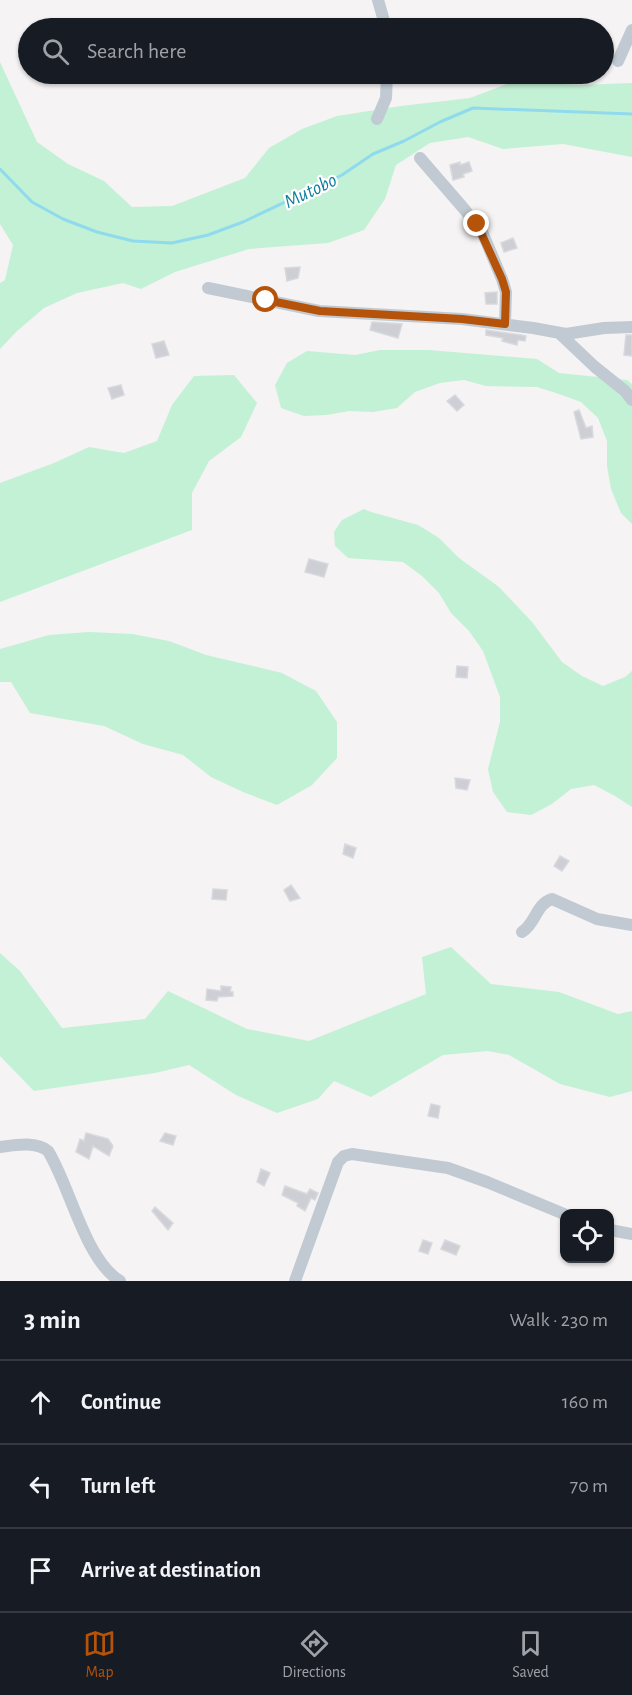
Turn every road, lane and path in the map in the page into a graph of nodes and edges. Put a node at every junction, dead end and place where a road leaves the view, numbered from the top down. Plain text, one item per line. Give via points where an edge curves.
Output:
1 (378, 0) edge
2 (383, 18) edge
3 (632, 30) edge
4 (618, 61) dead end
5 (387, 84) edge
6 (377, 119) dead end
7 (420, 158) dead end
8 (208, 288) dead end
9 (505, 324) junction
10 (632, 327) edge
11 (559, 333) junction
12 (632, 400) edge
13 (632, 924) edge
14 (522, 932) dead end
15 (0, 1147) edge
16 (560, 1212) edge
17 (614, 1231) edge
18 (632, 1234) edge
19 (120, 1281) edge
20 (295, 1281) edge

1 - 2 street
3 - 4 street
5 - 6 street via 386,98
7 - 9 street via 483,234 506,292
8 - 9 street via 320,311
9 - 11 street
10 - 11 street
11 - 12 street
13 - 14 street via 597,919 552,899 540,906
15 - 19 street via 36,1145 48,1151 81,1226 105,1269
16 - 20 street via 448,1168 389,1158 344,1156 338,1162
17 - 18 street

